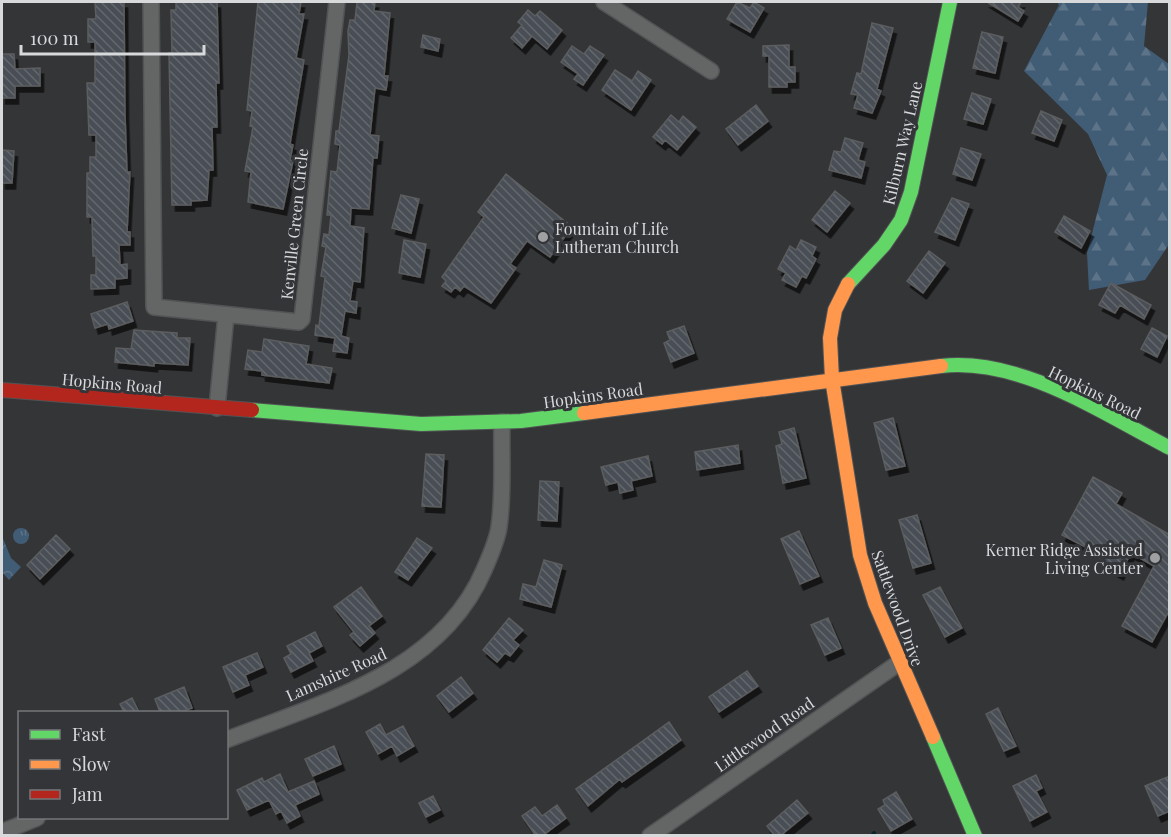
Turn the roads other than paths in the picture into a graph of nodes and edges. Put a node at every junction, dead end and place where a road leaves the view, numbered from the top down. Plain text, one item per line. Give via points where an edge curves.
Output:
1 (151, 2) edge
2 (337, 2) edge
3 (604, 2) edge
4 (950, 2) edge
5 (711, 71) dead end
6 (226, 315) junction
7 (832, 379) junction
8 (2, 390) edge
9 (217, 408) junction
10 (502, 422) junction
11 (1170, 448) edge
12 (900, 662) junction
13 (228, 739) edge
14 (34, 819) edge
15 (2, 832) edge
16 (650, 836) edge
17 (975, 836) edge

1 - 6 street, Kenville Green Circle via 153,304
2 - 6 street, Kenville Green Circle via 302,319 299,322
3 - 5 street
4 - 7 main road, Kilburn Way Lane via 911,192 901,220 884,245 850,280 835,309 830,338
6 - 9 street
7 - 10 main road, Hopkins Road
7 - 11 main road, Hopkins Road via 951,365 1000,369 1044,384
7 - 12 main road, Sattlewood Drive via 860,555
8 - 9 main road, Hopkins Road
9 - 10 main road, Hopkins Road via 421,424
10 - 13 street, Lamshire Road via 499,527 477,586 446,629 376,680
12 - 16 street, Littlewood Road
12 - 17 main road, Sattlewood Drive
14 - 15 street

